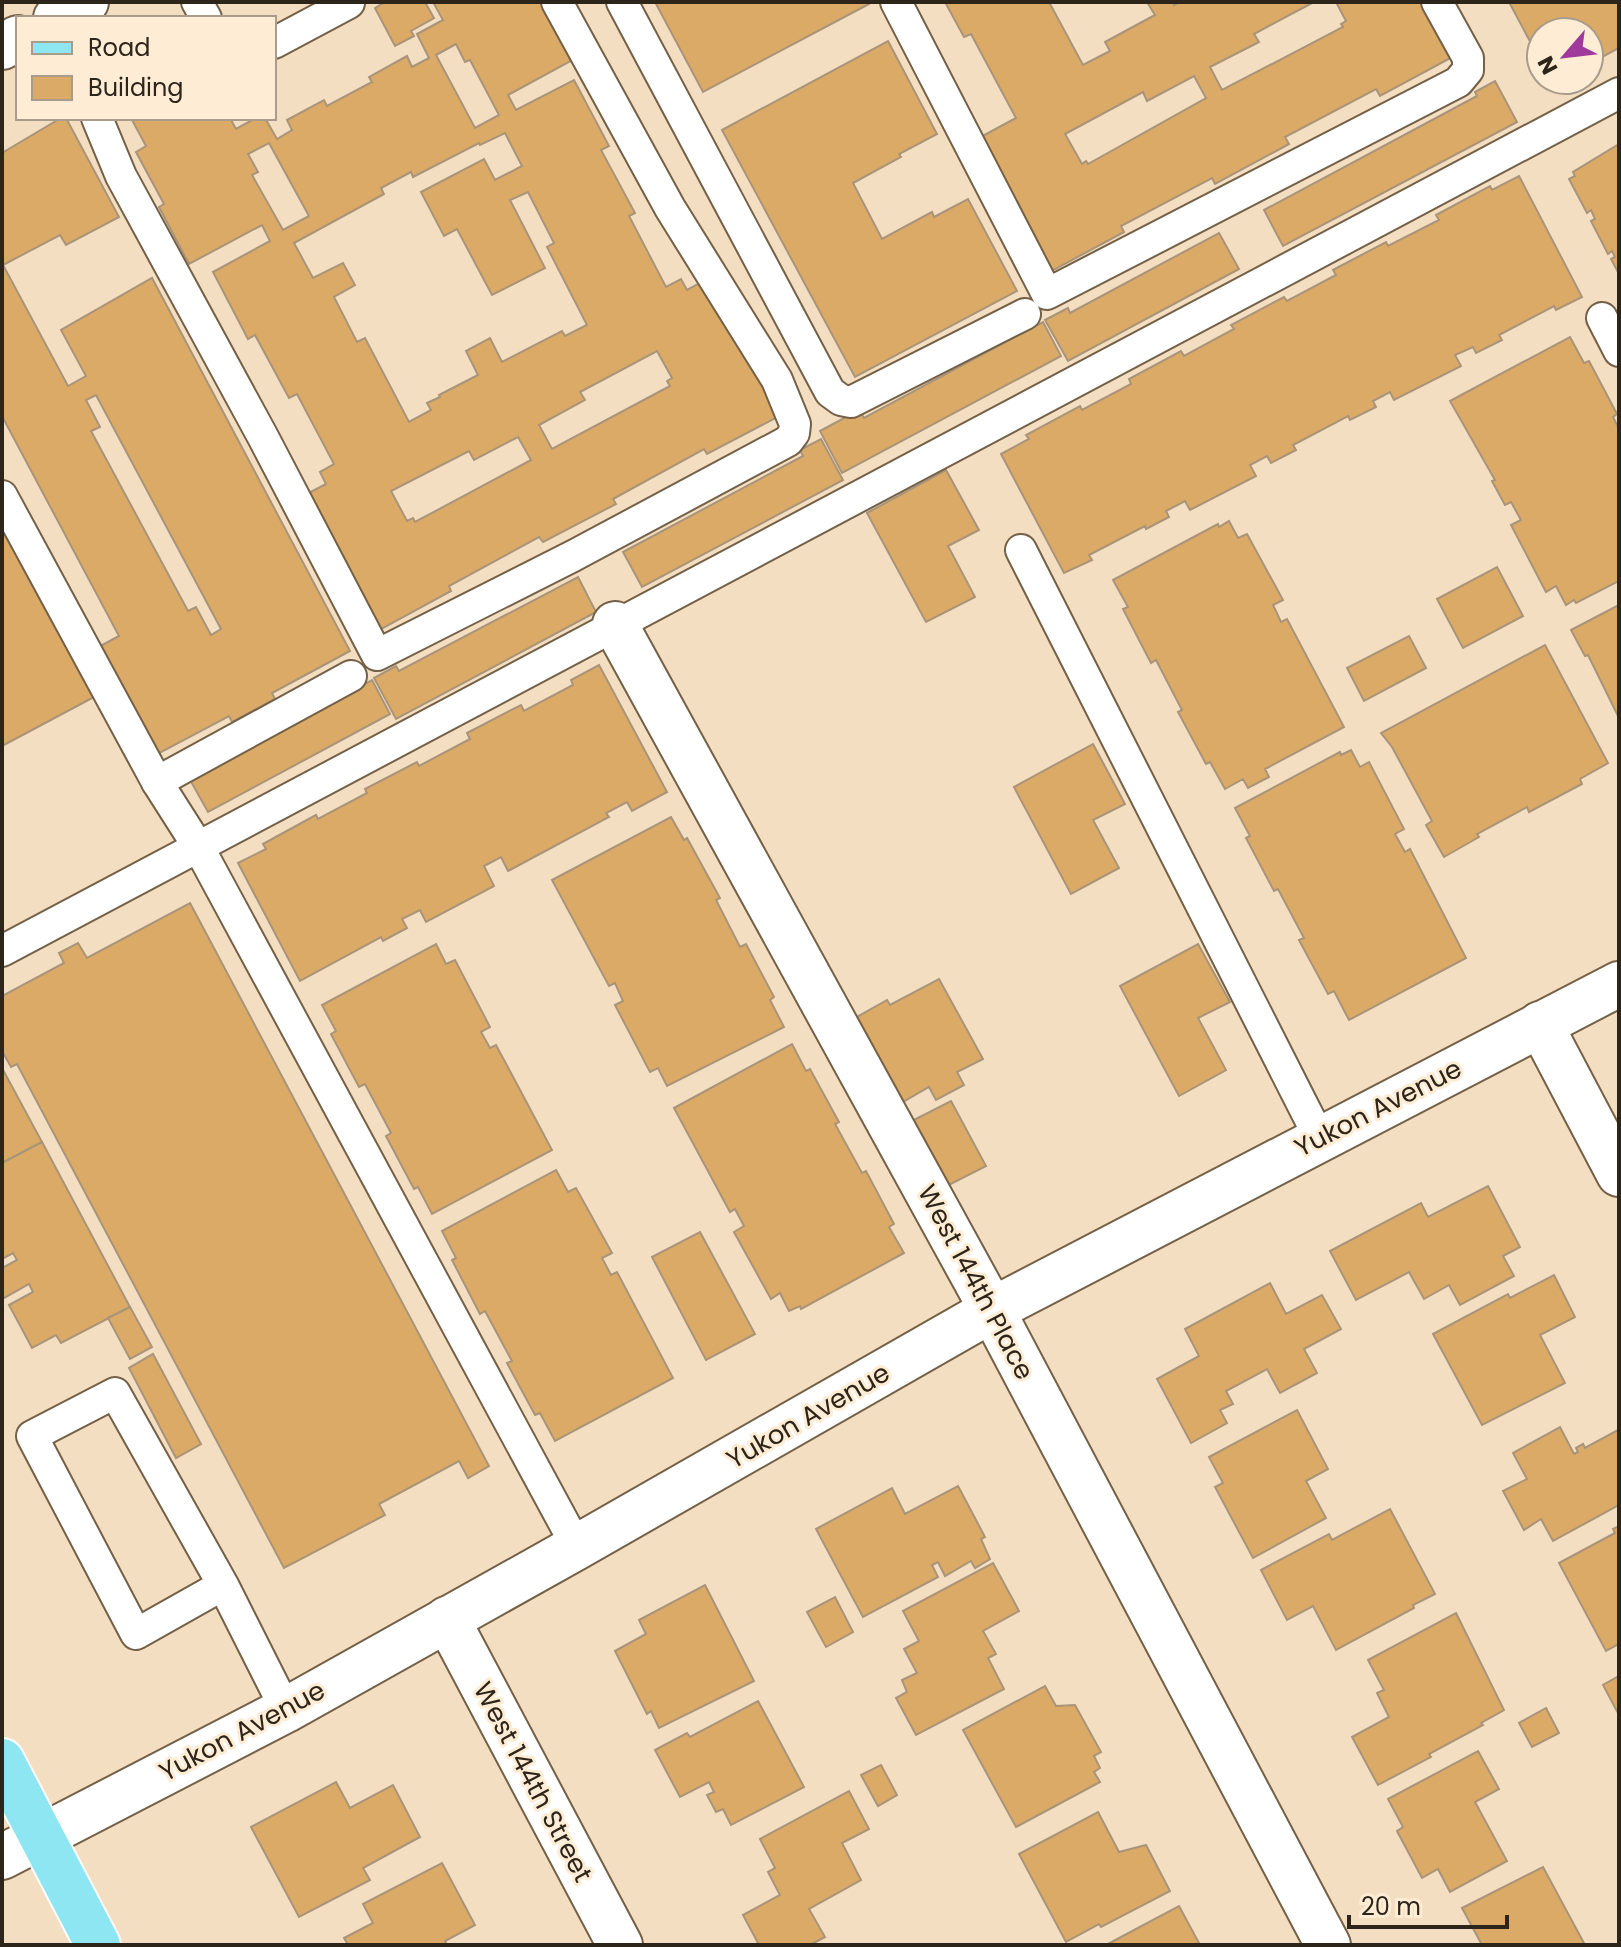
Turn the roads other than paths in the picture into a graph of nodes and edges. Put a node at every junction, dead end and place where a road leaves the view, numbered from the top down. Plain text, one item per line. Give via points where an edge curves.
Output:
1 (86, 2) edge
2 (557, 2) edge
3 (622, 2) edge
4 (896, 2) edge
5 (1437, 2) edge
6 (349, 3) edge
7 (60, 16) edge
8 (276, 42) edge
9 (1619, 93) edge
10 (98, 120) edge
11 (1025, 314) dead end
12 (1602, 318) dead end
13 (1619, 351) edge
14 (2, 496) edge
15 (1021, 550) dead end
16 (615, 624) junction
17 (351, 676) dead end
18 (157, 782) junction
19 (199, 848) junction
20 (2, 951) edge
21 (1619, 984) edge
22 (1540, 1024) junction
23 (1320, 1139) junction
24 (1619, 1174) edge
25 (992, 1310) junction
26 (577, 1547) junction
27 (223, 1585) junction
28 (447, 1619) junction
29 (286, 1710) junction
30 (2, 1761) edge
31 (41, 1837) junction
32 (2, 1857) edge
33 (98, 1945) edge
34 (620, 1945) edge
35 (1328, 1945) edge

1 - 7 street
2 - 10 lane via 670,208 777,380 794,433 708,484 377,655 121,176
3 - 11 lane via 830,392 851,402
4 - 5 lane via 1047,294 1458,82 1468,70 1468,58
6 - 8 lane
9 - 16 lane
12 - 13 lane
14 - 18 lane
15 - 23 lane
16 - 19 lane
16 - 25 street, West 144th Place
17 - 18 lane
18 - 19 lane
19 - 20 lane
19 - 26 lane
21 - 22 street, Yukon Avenue
22 - 23 street, Yukon Avenue
22 - 24 street
23 - 25 street, Yukon Avenue
25 - 26 street, Yukon Avenue
25 - 35 street, West 144th Place
26 - 28 street, Yukon Avenue
27 - 27 lane via 115,1393 32,1436 136,1634
27 - 29 lane
28 - 29 street, Yukon Avenue
28 - 34 street, West 144th Street
29 - 31 street, Yukon Avenue
30 - 31 main road
31 - 32 street, Yukon Avenue
31 - 33 main road

